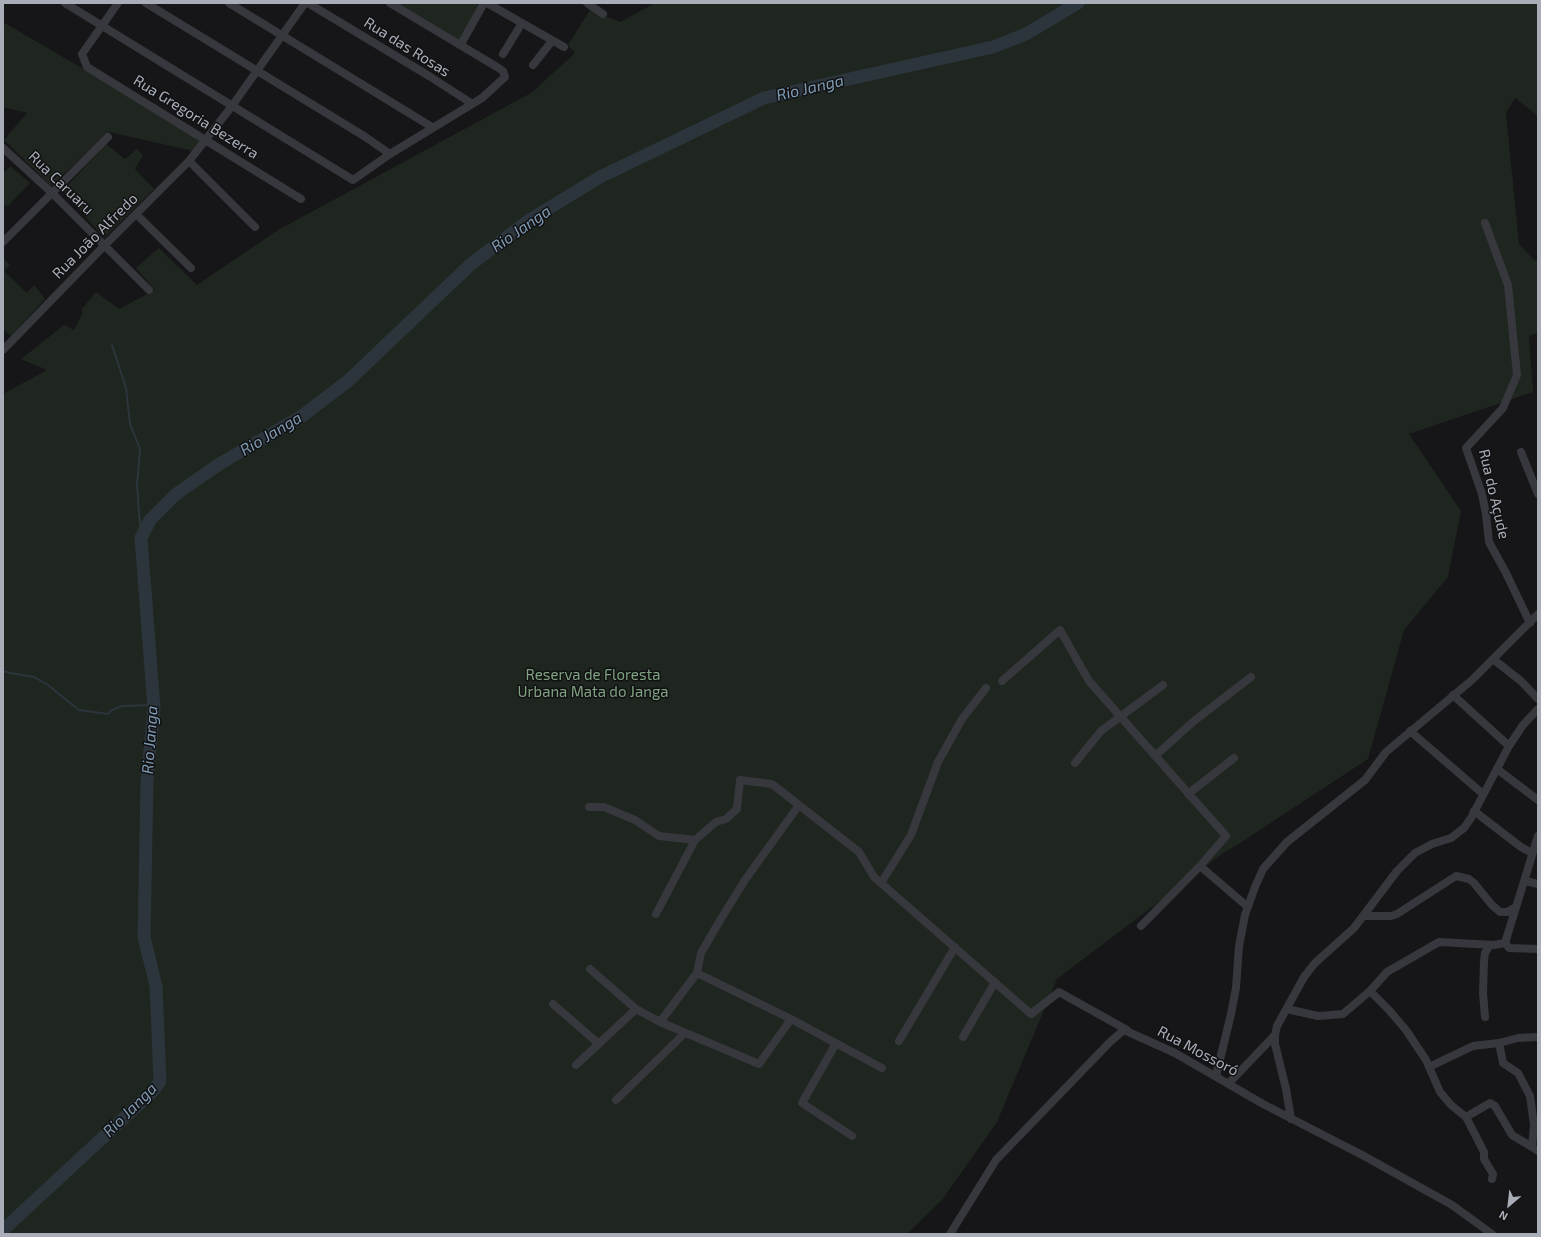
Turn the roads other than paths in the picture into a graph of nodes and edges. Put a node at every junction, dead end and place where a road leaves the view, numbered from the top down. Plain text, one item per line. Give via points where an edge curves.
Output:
1 (65, 3) edge
2 (118, 3) edge
3 (146, 3) edge
4 (229, 3) edge
5 (306, 3) edge
6 (390, 3) edge
7 (486, 3) edge
8 (587, 3) edge
9 (603, 14) dead end
10 (522, 23) junction
11 (102, 25) junction
12 (282, 34) junction
13 (552, 40) junction
14 (461, 44) junction
15 (564, 47) dead end
16 (503, 54) dead end
17 (533, 65) dead end
18 (257, 70) junction
19 (471, 103) junction
20 (232, 106) junction
21 (432, 127) junction
22 (108, 137) dead end
23 (206, 140) junction
24 (3, 148) edge
25 (390, 154) junction
26 (189, 161) junction
27 (51, 192) junction
28 (301, 199) dead end
29 (136, 214) junction
30 (1484, 224) dead end
31 (255, 227) dead end
32 (3, 242) edge
33 (105, 245) junction
34 (191, 268) dead end
35 (149, 290) dead end
36 (3, 350) edge
37 (1521, 452) dead end
38 (1538, 494) edge
39 (1538, 614) edge
40 (1530, 623) junction
41 (1493, 659) junction
42 (1251, 677) dead end
43 (1002, 681) dead end
44 (1163, 685) dead end
45 (986, 688) dead end
46 (1453, 695) junction
47 (1538, 699) edge
48 (1538, 709) edge
49 (1120, 716) junction
50 (1410, 731) junction
51 (1509, 746) junction
52 (1155, 756) junction
53 (1234, 758) dead end
54 (1075, 763) dead end
55 (1497, 769) junction
56 (1188, 794) junction
57 (1483, 794) junction
58 (1538, 800) edge
59 (799, 805) junction
60 (589, 807) dead end
61 (1474, 811) junction
62 (1538, 836) edge
63 (695, 840) junction
64 (1532, 853) junction
65 (1200, 866) junction
66 (1525, 881) junction
67 (881, 883) junction
68 (1538, 884) edge
69 (1248, 907) junction
70 (1516, 907) junction
71 (656, 914) dead end
72 (1363, 916) junction
73 (1141, 926) dead end
74 (1505, 943) junction
75 (1490, 945) junction
76 (954, 947) junction
77 (1538, 949) edge
78 (590, 969) dead end
79 (697, 973) junction
80 (995, 982) junction
81 (1370, 991) junction
82 (553, 1004) dead end
83 (636, 1009) junction
84 (1287, 1009) junction
85 (1485, 1018) dead end
86 (791, 1019) junction
87 (660, 1022) junction
88 (1127, 1030) junction
89 (685, 1033) junction
90 (1275, 1035) junction
91 (964, 1037) dead end
92 (1538, 1037) edge
93 (899, 1041) dead end
94 (836, 1043) junction
95 (1499, 1043) junction
96 (599, 1044) junction
97 (576, 1065) dead end
98 (1429, 1067) junction
99 (882, 1068) dead end
100 (1216, 1076) junction
101 (1229, 1083) junction
102 (616, 1100) dead end
103 (1466, 1117) junction
104 (1291, 1119) junction
105 (852, 1136) dead end
106 (1535, 1149) edge
107 (1492, 1179) dead end
108 (950, 1234) edge
109 (1492, 1234) edge

1 - 11 street
2 - 11 street
3 - 18 street
4 - 12 street
5 - 12 street, Rua João Alfredo
5 - 19 street, Rua das Rosas
6 - 14 street
7 - 10 street
7 - 14 street
8 - 9 street
10 - 13 street
10 - 16 street
11 - 20 street
11 - 23 street, Rua Gregoria Bezerra via 82,54 87,67
12 - 18 street, Rua João Alfredo
12 - 21 street
13 - 15 street
13 - 17 street
14 - 19 street via 505,74 502,81 482,98
18 - 20 street, Rua João Alfredo
18 - 25 street
19 - 21 street
20 - 23 street, Rua João Alfredo
20 - 25 street via 353,180
21 - 25 street
22 - 27 street
23 - 26 street, Rua João Alfredo
23 - 28 street, Rua Gregoria Bezerra
24 - 27 street, Rua Caruaru
26 - 29 street, Rua João Alfredo
26 - 31 street
27 - 32 street
27 - 33 street, Rua Caruaru
29 - 33 street, Rua João Alfredo
29 - 34 street
30 - 40 street, Rua do Açude via 1508,285 1517,375 1503,408 1466,448 1482,494 1489,542
33 - 35 street, Rua Caruaru
33 - 36 street, Rua João Alfredo
37 - 38 street
39 - 40 street
40 - 41 street
41 - 46 street
41 - 47 street via 1521,681
42 - 52 street via 1194,721
43 - 49 street via 1060,630 1089,682
44 - 49 street
45 - 67 street via 962,719 938,762 911,834
46 - 50 street
46 - 51 street
48 - 51 street
49 - 52 street
49 - 54 street via 1101,731
50 - 57 street
50 - 69 street via 1386,752 1365,780 1275,854 1263,869
51 - 55 street
52 - 56 street
53 - 56 street
55 - 57 street
55 - 58 street
56 - 65 street via 1226,836
57 - 61 street
59 - 63 street via 772,784 740,780 737,809 716,822
59 - 67 street via 859,852 874,877
59 - 79 street via 745,880 719,922 701,953
60 - 63 street via 604,807 635,820 659,836
61 - 64 street via 1520,847
61 - 72 street via 1456,836 1415,853 1397,871
62 - 64 street
63 - 71 street
64 - 66 street
65 - 69 street
65 - 73 street
66 - 68 street
66 - 70 street
67 - 76 street
69 - 100 street via 1239,946 1236,988
70 - 72 street via 1507,912 1500,912 1469,878 1456,876 1397,914
70 - 74 street
72 - 84 street via 1354,928 1309,969
74 - 75 street
74 - 77 street via 1509,948
75 - 81 street via 1439,942 1387,972
75 - 85 street via 1484,961
76 - 80 street
76 - 93 street
78 - 83 street
79 - 86 street
79 - 87 street
80 - 88 street, Rua Mossoró via 1031,1014 1059,992
80 - 91 street
81 - 84 street via 1343,1014 1318,1016
81 - 98 street via 1399,1020 1420,1049
82 - 96 street
83 - 87 street
83 - 96 street
84 - 90 street
86 - 89 street via 760,1064
86 - 94 street
87 - 89 street
88 - 100 street, Rua Mossoró
88 - 108 street via 1117,1034 1001,1154
89 - 102 street
90 - 101 street
90 - 104 street
92 - 95 street
94 - 99 street
94 - 105 street via 802,1104
95 - 98 street via 1473,1046
95 - 106 street via 1503,1063 1518,1073 1530,1096
96 - 97 street
98 - 103 street via 1440,1092
100 - 101 street, Rua Mossoró
101 - 104 street, Rua Mossoró
103 - 106 street via 1490,1103 1495,1106 1512,1135
103 - 107 street via 1484,1152 1484,1159 1493,1174
104 - 109 street, Rua Mossoró via 1452,1205

